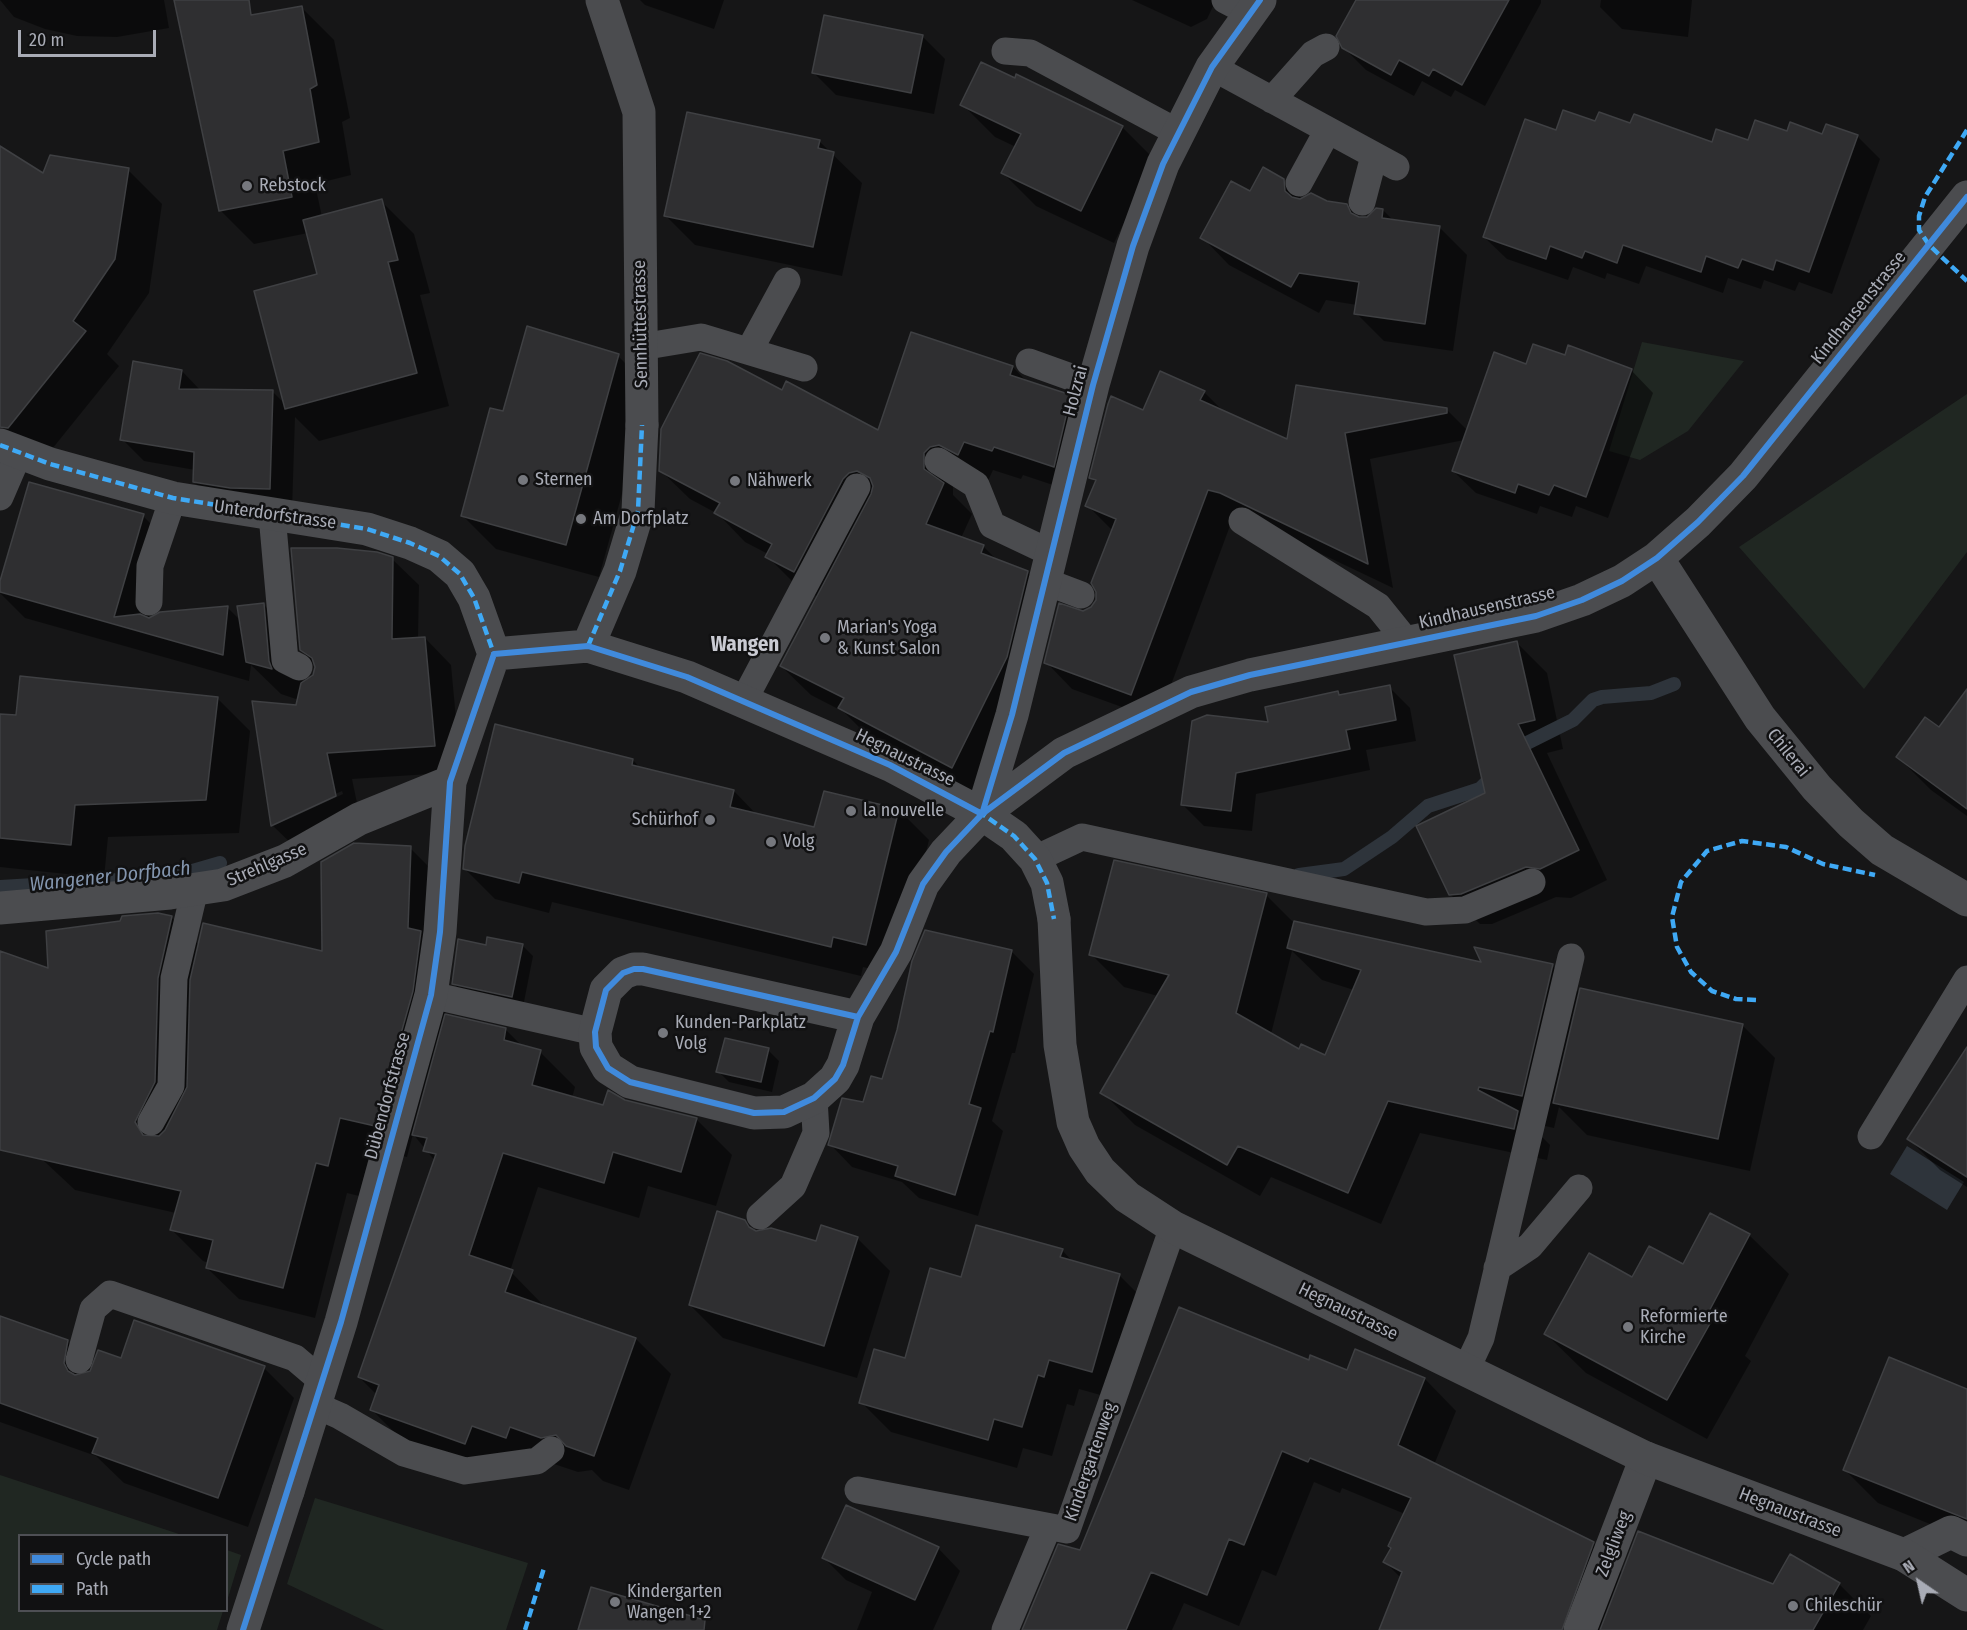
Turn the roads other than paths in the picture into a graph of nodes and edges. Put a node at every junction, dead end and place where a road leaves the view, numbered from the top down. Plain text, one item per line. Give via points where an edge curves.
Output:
1 (602, 0) edge
2 (1245, 4) edge
3 (1326, 47) dead end
4 (1005, 51) dead end
5 (1212, 68) junction
6 (1272, 100) junction
7 (1328, 130) junction
8 (1179, 133) junction
9 (1299, 183) dead end
10 (1967, 197) edge
11 (1362, 202) dead end
12 (787, 281) dead end
13 (641, 347) junction
14 (749, 351) junction
15 (1029, 362) dead end
16 (804, 368) dead end
17 (1093, 384) junction
18 (10, 449) edge
19 (938, 461) dead end
20 (857, 487) dead end
21 (0, 497) edge
22 (172, 498) junction
23 (272, 515) junction
24 (1242, 521) dead end
25 (1657, 558) junction
26 (1047, 567) junction
27 (1081, 595) dead end
28 (149, 602) dead end
29 (1407, 642) junction
30 (588, 646) junction
31 (494, 654) junction
32 (299, 668) dead end
33 (744, 700) junction
34 (450, 782) junction
35 (982, 813) junction
36 (1035, 859) junction
37 (1532, 882) dead end
38 (195, 889) junction
39 (1967, 900) edge
40 (0, 908) edge
41 (1571, 957) dead end
42 (1967, 978) edge
43 (431, 994) junction
44 (858, 1017) junction
45 (595, 1032) junction
46 (814, 1098) junction
47 (151, 1122) dead end
48 (1871, 1136) dead end
49 (1579, 1188) dead end
50 (760, 1216) dead end
51 (1173, 1227) junction
52 (1497, 1268) junction
53 (79, 1360) dead end
54 (1466, 1370) junction
55 (319, 1393) junction
56 (551, 1450) dead end
57 (1646, 1458) junction
58 (858, 1490) dead end
59 (1048, 1527) junction
60 (1967, 1540) edge
61 (1904, 1555) junction
62 (1967, 1595) edge
63 (243, 1630) edge
64 (1005, 1630) edge
65 (1580, 1630) edge

1 - 13 street, Sennhüttestrasse via 639,112
2 - 5 street, Holzrai
3 - 6 lane via 1313,54
4 - 8 lane via 1030,53
5 - 6 lane
5 - 8 street, Holzrai
6 - 7 lane
7 - 9 lane
7 - 11 lane via 1385,162
8 - 17 street, Holzrai via 1163,164 1133,246
10 - 25 street, Kindhausenstrasse via 1743,476
12 - 14 lane
13 - 14 lane via 701,337
13 - 30 street, Sennhüttestrasse via 638,511 620,571
14 - 16 lane
15 - 17 lane
17 - 26 street, Holzrai
18 - 21 lane
18 - 22 street, Unterdorfstrasse
19 - 26 lane via 976,485 992,525
20 - 33 lane
22 - 23 street, Unterdorfstrasse
22 - 28 lane via 150,566
23 - 31 street, Unterdorfstrasse via 368,529 439,556 465,580
23 - 32 lane via 285,660
24 - 29 lane via 1378,606
25 - 29 street, Kindhausenstrasse via 1612,586 1536,616
25 - 39 street, Chilerai via 1760,718 1817,788 1882,850
26 - 27 lane
26 - 35 street, Holzrai via 1012,715
29 - 35 street, Kindhausenstrasse via 1250,675 1191,692 1064,753
30 - 31 street
30 - 33 street, Hegnaustrasse via 687,677
31 - 34 street, Dübendorfstrasse
33 - 35 street, Hegnaustrasse via 890,765
34 - 38 street, Strehlgasse via 359,819 285,861 223,885
34 - 43 street, Dübendorfstrasse via 440,932
35 - 36 street, Hegnaustrasse via 1014,836
35 - 44 street via 927,876 896,952
36 - 37 lane via 1082,837 1426,912 1465,910
36 - 51 street, Hegnaustrasse via 1047,883 1054,919 1060,1045 1072,1122 1100,1171 1127,1197
38 - 40 street, Strehlgasse
38 - 47 lane via 174,978 171,1086
41 - 52 lane
42 - 48 lane
43 - 45 lane
43 - 55 street, Dübendorfstrasse
44 - 45 street via 634,969 623,973 606,990
44 - 46 street via 843,1065 835,1079
45 - 46 street via 600,1058 630,1082 754,1113 784,1112
46 - 50 lane via 816,1133 793,1186
49 - 52 lane via 1530,1246
51 - 54 street, Hegnaustrasse
51 - 59 lane, Kindergartenweg via 1067,1530
52 - 54 lane via 1481,1338
53 - 55 lane via 93,1309 110,1294 295,1358
54 - 57 street, Hegnaustrasse
55 - 56 lane via 340,1416 404,1453 465,1471 537,1461
55 - 63 street, Dübendorfstrasse
57 - 61 street, Hegnaustrasse
57 - 65 street, Zelgliweg
58 - 59 lane, Kindergartenweg
59 - 64 lane
60 - 61 street via 1951,1532
61 - 62 street, Hegnaustrasse

